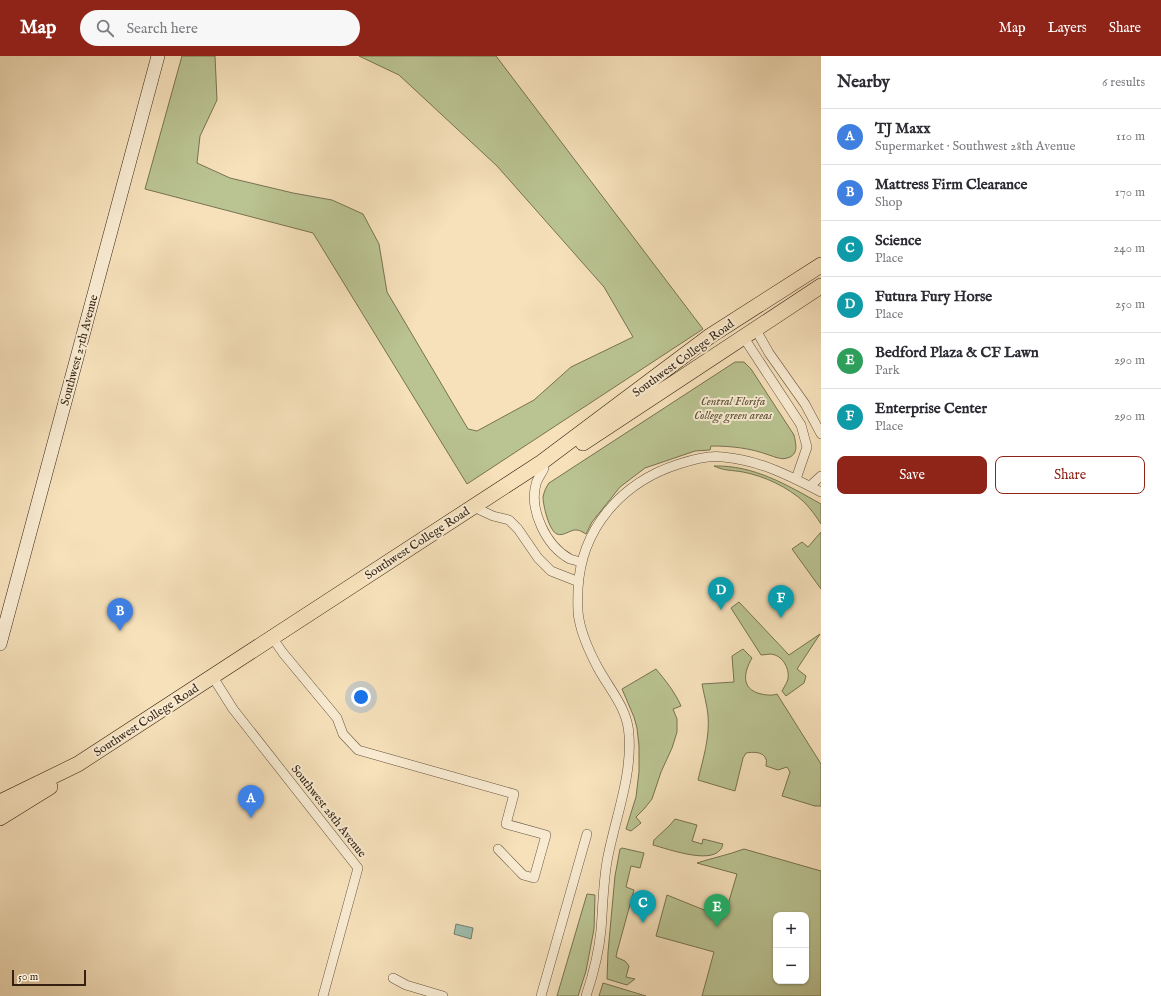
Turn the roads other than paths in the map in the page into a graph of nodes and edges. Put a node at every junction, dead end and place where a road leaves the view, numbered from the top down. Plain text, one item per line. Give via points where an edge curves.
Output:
1 (158, 56) edge
2 (821, 265) edge
3 (821, 286) edge
4 (750, 334) junction
5 (814, 421) junction
6 (801, 425) junction
7 (821, 434) edge
8 (544, 468) junction
9 (821, 476) edge
10 (796, 479) junction
11 (810, 486) junction
12 (821, 492) edge
13 (480, 510) junction
14 (582, 562) junction
15 (579, 582) junction
16 (276, 643) junction
17 (0, 644) edge
18 (216, 682) junction
19 (0, 802) edge
20 (0, 818) edge
21 (587, 834) dead end
22 (498, 849) dead end
23 (393, 978) dead end
24 (323, 996) edge
25 (443, 996) edge
26 (541, 996) edge
27 (586, 996) edge

1 - 17 main road, Southwest 27th Avenue
2 - 19 main road, Southwest College Road via 710,336 542,462 78,764
3 - 4 main road, Southwest College Road
4 - 5 street via 769,353
4 - 6 street
4 - 8 main road, Southwest College Road
5 - 6 street
5 - 7 street
6 - 10 street via 807,447
8 - 13 main road, Southwest College Road
8 - 14 street via 536,483 534,496 539,522 548,539 561,552
9 - 11 street
10 - 11 street
10 - 14 street via 766,466 721,456 691,460 666,468 634,486 611,506 592,534
11 - 12 street
13 - 15 street via 509,520 551,571
13 - 16 main road, Southwest College Road
14 - 15 street
15 - 27 street via 579,619 587,646 626,716 629,735 628,771 608,857 598,952
16 - 18 main road, Southwest College Road
16 - 22 street via 337,718 343,734 358,750 514,794 506,824 546,835 534,878 523,875
18 - 20 main road, Southwest College Road
18 - 24 street, Southwest 28th Avenue via 233,708 358,868
21 - 26 street
23 - 25 street via 406,985

